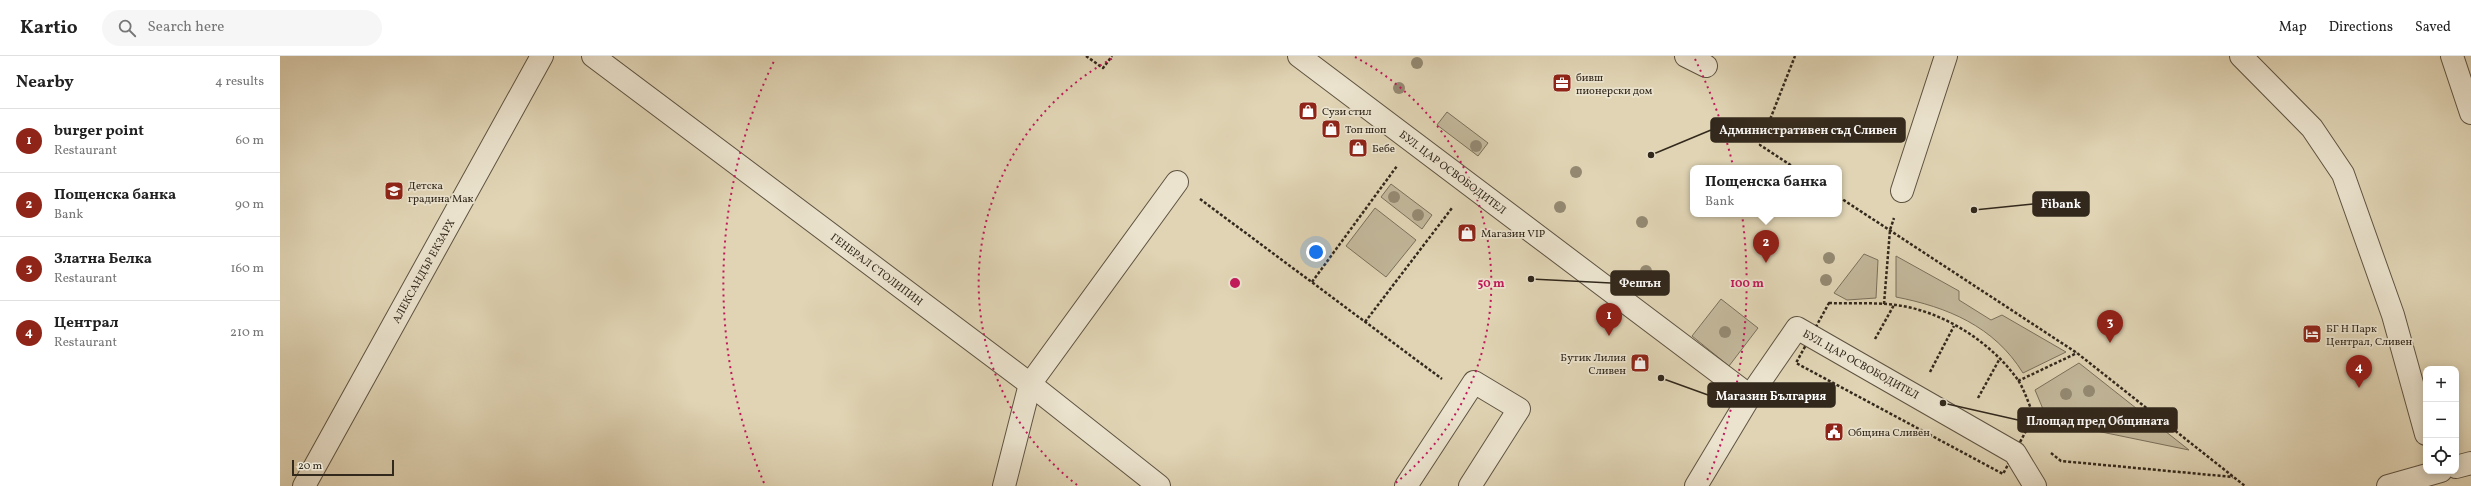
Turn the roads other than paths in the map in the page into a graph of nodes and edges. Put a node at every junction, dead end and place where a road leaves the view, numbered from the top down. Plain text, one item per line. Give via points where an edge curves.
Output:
1 (542, 56) edge
2 (593, 56) edge
3 (1299, 56) edge
4 (1686, 56) edge
5 (1946, 56) edge
6 (2242, 56) edge
7 (2452, 56) edge
8 (1706, 66) dead end
9 (2471, 113) edge
10 (1177, 182) road end
11 (1902, 191) road end
12 (1030, 384) junction
13 (1750, 396) junction
14 (2423, 423) edge
15 (2471, 463) edge
16 (2459, 466) edge
17 (2429, 474) edge
18 (304, 486) edge
19 (1004, 486) edge
20 (1159, 486) edge
21 (1406, 486) edge
22 (1470, 486) edge
23 (1696, 486) edge
24 (2035, 486) edge
25 (2388, 486) edge

1 - 18 street, АЛЕКСАНДЪР ЕКЗАРХ
2 - 12 street, ГЕНЕРАЛ СТОЛИПИН
3 - 13 street, БУЛ. ЦАР ОСВОБОДИТЕЛ
4 - 8 street
5 - 11 street
6 - 14 street via 2312,128 2343,174 2393,315
7 - 9 street
10 - 12 street
12 - 19 street
12 - 20 street, ГЕНЕРАЛ СТОЛИПИН
13 - 23 street
13 - 24 street, БУЛ. ЦАР ОСВОБОДИТЕЛ via 1797,328 2015,453
15 - 16 street
17 - 25 street
21 - 22 street via 1474,382 1519,408

